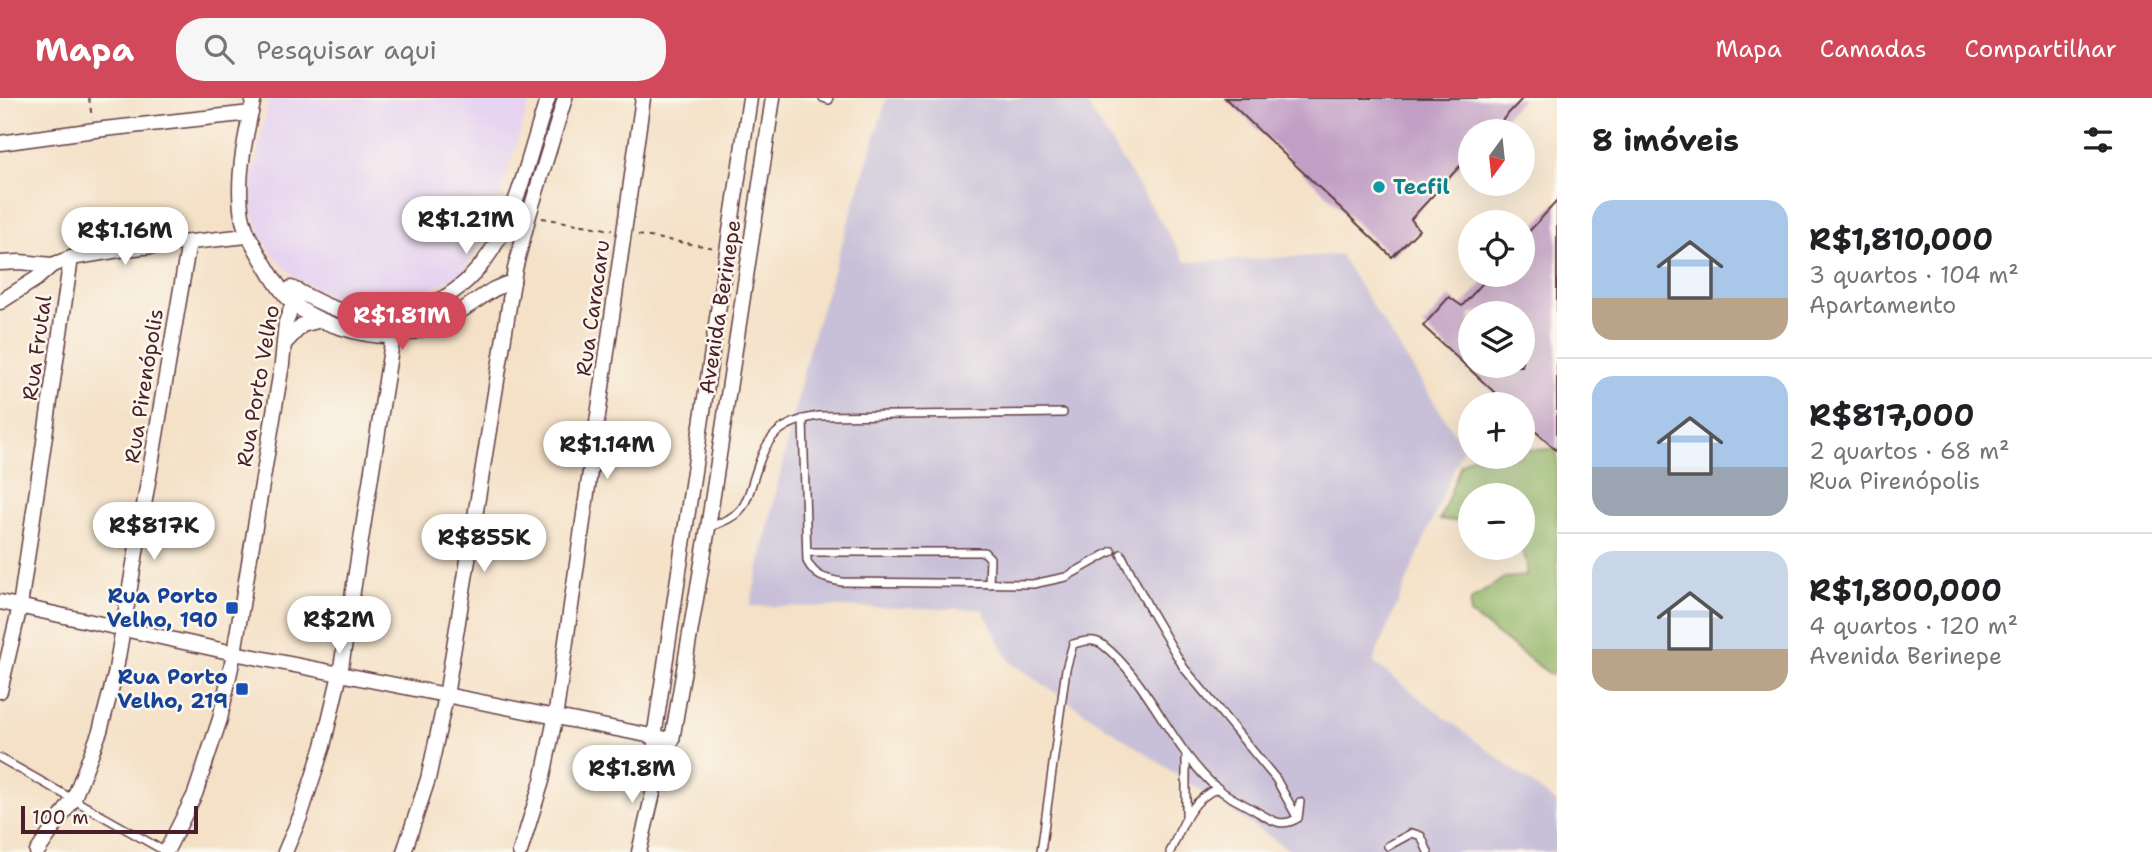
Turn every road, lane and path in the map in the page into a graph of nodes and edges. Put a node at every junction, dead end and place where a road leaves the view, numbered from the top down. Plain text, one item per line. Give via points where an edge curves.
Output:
1 (89, 98) edge
2 (254, 98) edge
3 (548, 98) edge
4 (565, 98) edge
5 (643, 98) edge
6 (750, 98) edge
7 (773, 98) edge
8 (251, 113) junction
9 (94, 130) junction
10 (0, 143) edge
11 (247, 236) junction
12 (189, 242) junction
13 (71, 258) junction
14 (0, 263) edge
15 (52, 265) junction
16 (513, 282) junction
17 (295, 296) junction
18 (0, 302) edge
19 (393, 317) junction
20 (321, 320) junction
21 (393, 336) junction
22 (284, 344) junction
23 (1063, 413) dead end
24 (803, 419) junction
25 (708, 528) junction
26 (1112, 551) dead end
27 (807, 552) junction
28 (1121, 554) dead end
29 (989, 584) junction
30 (0, 602) edge
31 (20, 606) junction
32 (125, 629) junction
33 (234, 653) junction
34 (340, 674) junction
35 (0, 691) edge
36 (446, 696) junction
37 (555, 719) junction
38 (654, 737) junction
39 (672, 740) junction
40 (1186, 754) junction
41 (0, 758) edge
42 (659, 768) junction
43 (1218, 788) junction
44 (74, 798) junction
45 (1300, 803) dead end
46 (1186, 817) junction
47 (1298, 818) junction
48 (1388, 846) dead end
49 (37, 852) edge
50 (166, 852) edge
51 (285, 852) edge
52 (404, 852) edge
53 (520, 852) edge
54 (639, 852) edge
55 (1041, 852) edge
56 (1170, 852) edge
57 (1428, 852) edge

1 - 9 path
2 - 8 street
3 - 19 street via 511,212 478,269 440,300
4 - 16 street
5 - 37 street, Rua Caracaru
6 - 38 street, Avenida Berinepe
7 - 25 street, Avenida Berinepe
8 - 9 street
8 - 11 street via 239,186
9 - 10 street
11 - 12 street
11 - 17 street via 276,281
12 - 13 street
12 - 32 street, Rua Pirenópolis
13 - 15 street
13 - 31 street, Rua Frutal
14 - 15 street
15 - 18 street
16 - 21 street via 496,286 435,323
16 - 36 street
17 - 19 street via 336,309
17 - 20 street
17 - 22 street, Rua Porto Velho
19 - 21 street
20 - 21 street
20 - 22 street via 302,325
21 - 34 street
22 - 33 street, Rua Porto Velho
23 - 24 lane
24 - 25 lane via 780,429 766,444 742,508
24 - 27 lane
25 - 39 street, Avenida Berinepe
26 - 29 lane via 1066,577 1033,584
27 - 29 lane via 811,571 820,578 842,582
27 - 29 lane via 984,552 990,558
28 - 47 lane via 1184,668 1276,779
30 - 31 street
31 - 32 street
31 - 35 street, Rua Frutal
32 - 33 street
32 - 44 street, Rua Pirenópolis via 100,731
33 - 34 street
33 - 50 street, Rua Porto Velho via 209,757
34 - 36 street
34 - 51 street via 323,746
36 - 37 street
36 - 52 street via 428,779
37 - 38 street
37 - 53 street, Rua Caracaru
38 - 39 street
38 - 42 street, Avenida Berinepe
39 - 42 street, Avenida Berinepe
40 - 43 lane
40 - 46 lane
40 - 55 lane via 1129,672 1102,644 1089,640 1073,644
41 - 44 lane
42 - 54 street, Avenida Berinepe
43 - 46 lane via 1204,794
43 - 47 lane via 1276,823 1289,824
44 - 49 street, Rua Pirenópolis
44 - 50 lane
45 - 47 lane
46 - 56 lane
48 - 57 lane via 1412,833 1421,836

